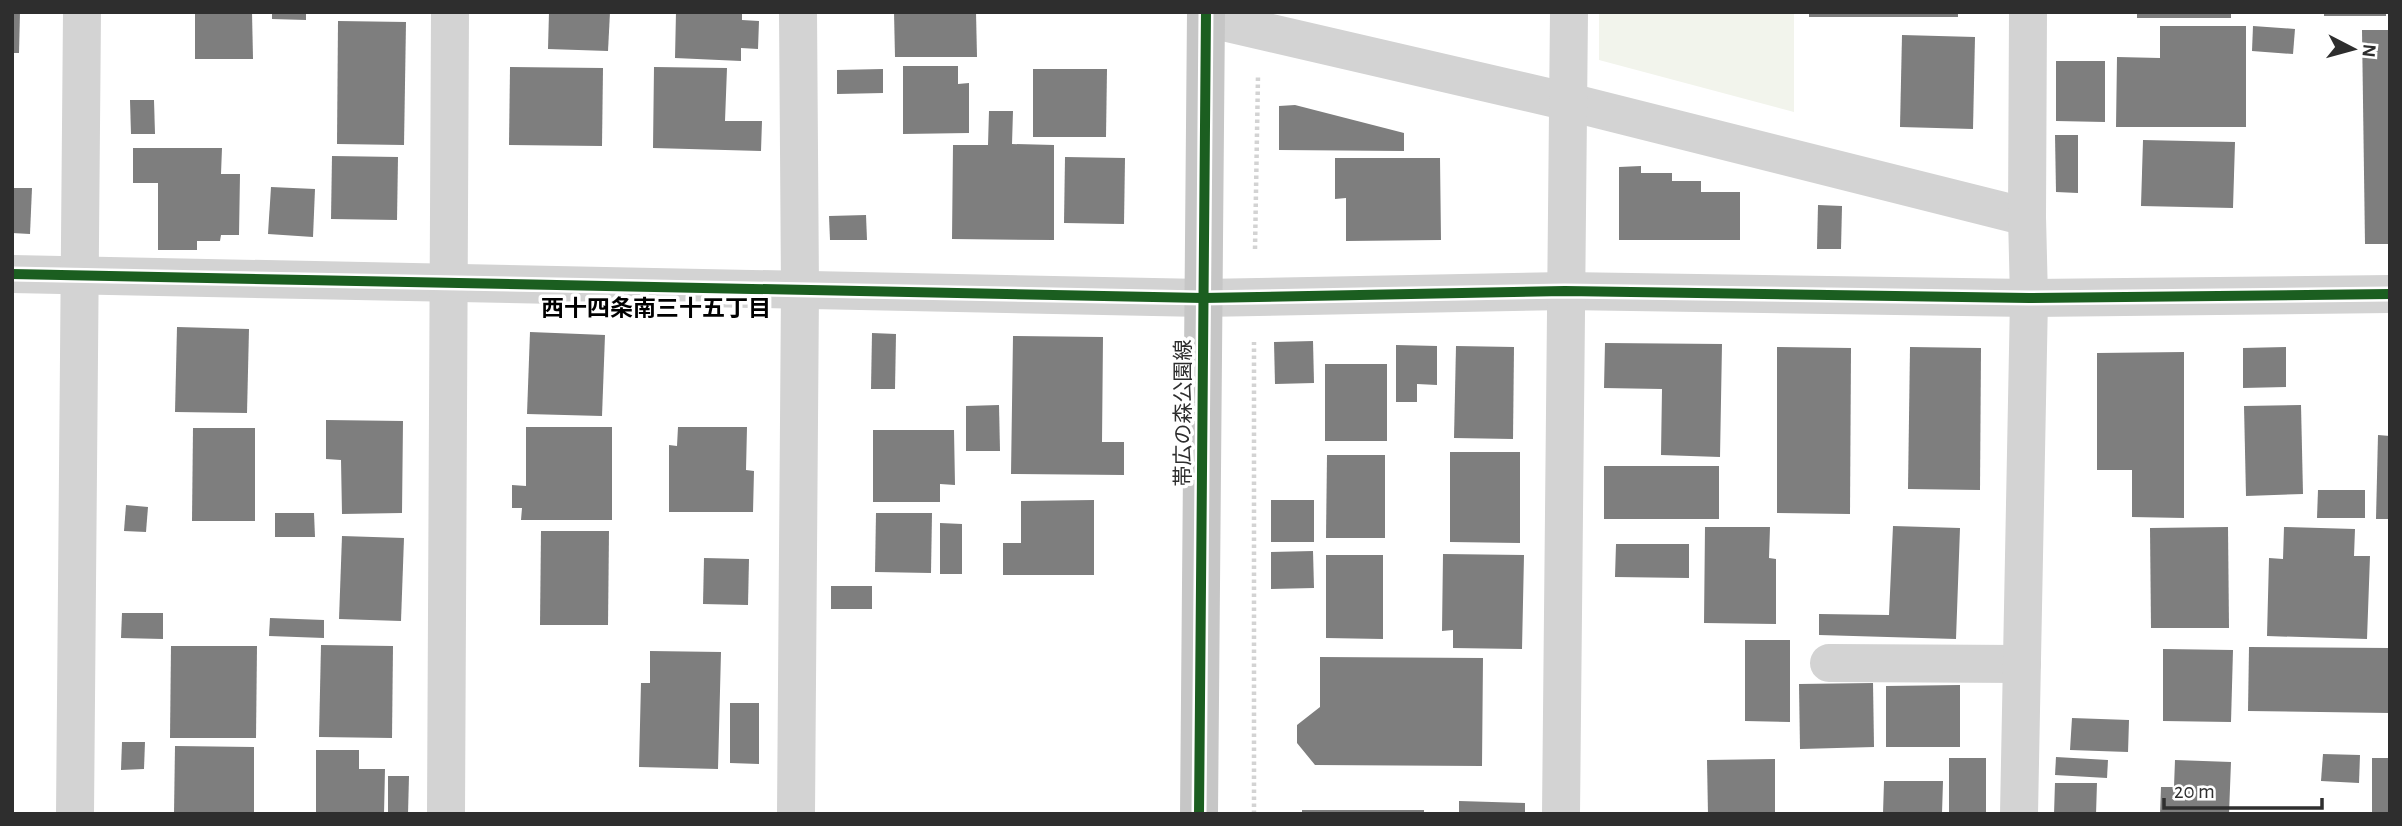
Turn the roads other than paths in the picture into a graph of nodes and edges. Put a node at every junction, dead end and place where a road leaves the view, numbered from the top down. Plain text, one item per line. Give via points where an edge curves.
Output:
1 (82, 12) edge
2 (450, 12) edge
3 (799, 12) edge
4 (1569, 12) edge
5 (2028, 12) edge
6 (1206, 15) edge
7 (1569, 102) junction
8 (2027, 217) junction
9 (12, 274) edge
10 (81, 275) junction
11 (450, 283) junction
12 (800, 290) junction
13 (1565, 291) junction
14 (2390, 294) edge
15 (1203, 298) junction
16 (2029, 298) junction
17 (1829, 663) dead end
18 (2022, 664) junction
19 (75, 814) edge
20 (446, 814) edge
21 (796, 814) edge
22 (1199, 814) edge
23 (1561, 814) edge
24 (2019, 814) edge

1 - 10 street
2 - 11 street
3 - 12 street
4 - 7 street
5 - 8 street
6 - 7 street
6 - 15 main road, 帯広の森公園線
7 - 8 street
7 - 13 street
8 - 16 street
9 - 10 street
10 - 11 street
10 - 19 street
11 - 12 street
11 - 20 street
12 - 15 street
12 - 21 street
13 - 15 street
13 - 16 street
13 - 23 street
14 - 16 street
15 - 22 main road, 帯広の森公園線
16 - 18 street
17 - 18 street
18 - 24 street

